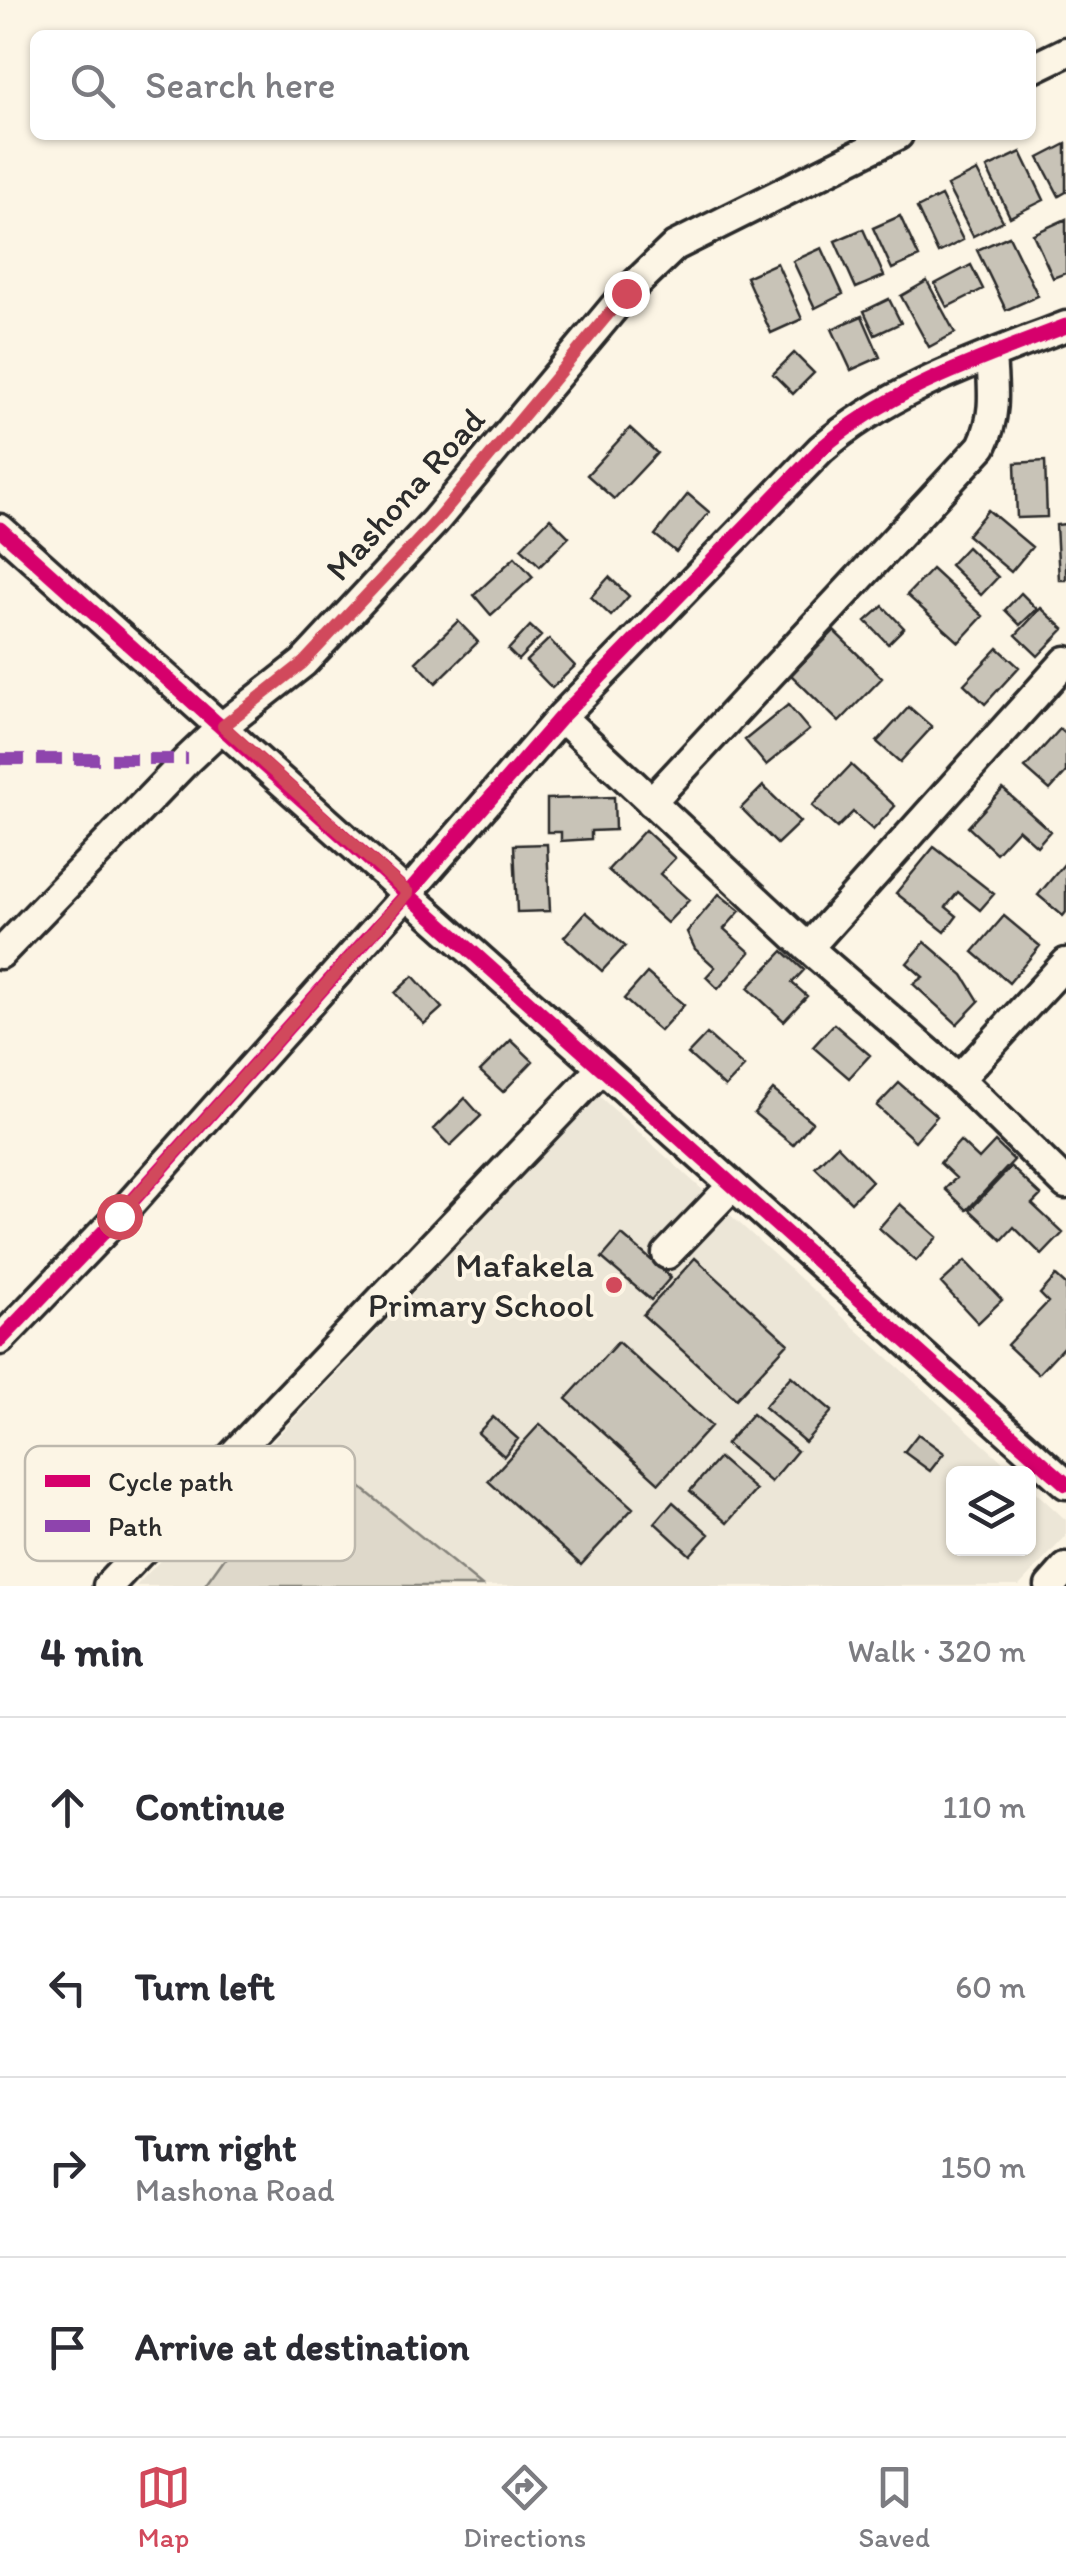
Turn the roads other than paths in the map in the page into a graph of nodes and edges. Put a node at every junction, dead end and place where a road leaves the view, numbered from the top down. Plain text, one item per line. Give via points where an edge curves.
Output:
1 (1066, 52) edge
2 (1036, 67) edge
3 (888, 140) edge
4 (1065, 329) edge
5 (991, 355) junction
6 (0, 528) edge
7 (1066, 661) edge
8 (561, 717) junction
9 (223, 726) junction
10 (651, 802) junction
11 (408, 893) junction
12 (808, 948) junction
13 (0, 954) edge
14 (1066, 963) edge
15 (602, 1068) junction
16 (959, 1079) junction
17 (1066, 1184) edge
18 (732, 1186) junction
19 (667, 1254) dead end
20 (0, 1340) edge
21 (242, 1446) edge
22 (1066, 1484) edge
23 (132, 1561) edge
24 (1066, 1568) edge
25 (108, 1586) edge
26 (1050, 1586) edge

1 - 2 street
3 - 9 street, Mashona Road via 676,246 626,293 435,522 316,649
4 - 5 street
5 - 8 street via 891,398 821,448
5 - 10 street via 995,406 982,446
6 - 9 street
7 - 12 street
8 - 10 street
8 - 11 street
9 - 11 street
9 - 13 street, Mashona Road
10 - 12 street
11 - 15 street
11 - 20 street
12 - 16 street
14 - 16 street
15 - 18 street
15 - 21 street
16 - 17 street
18 - 19 street
18 - 22 street
23 - 25 street
24 - 26 street

